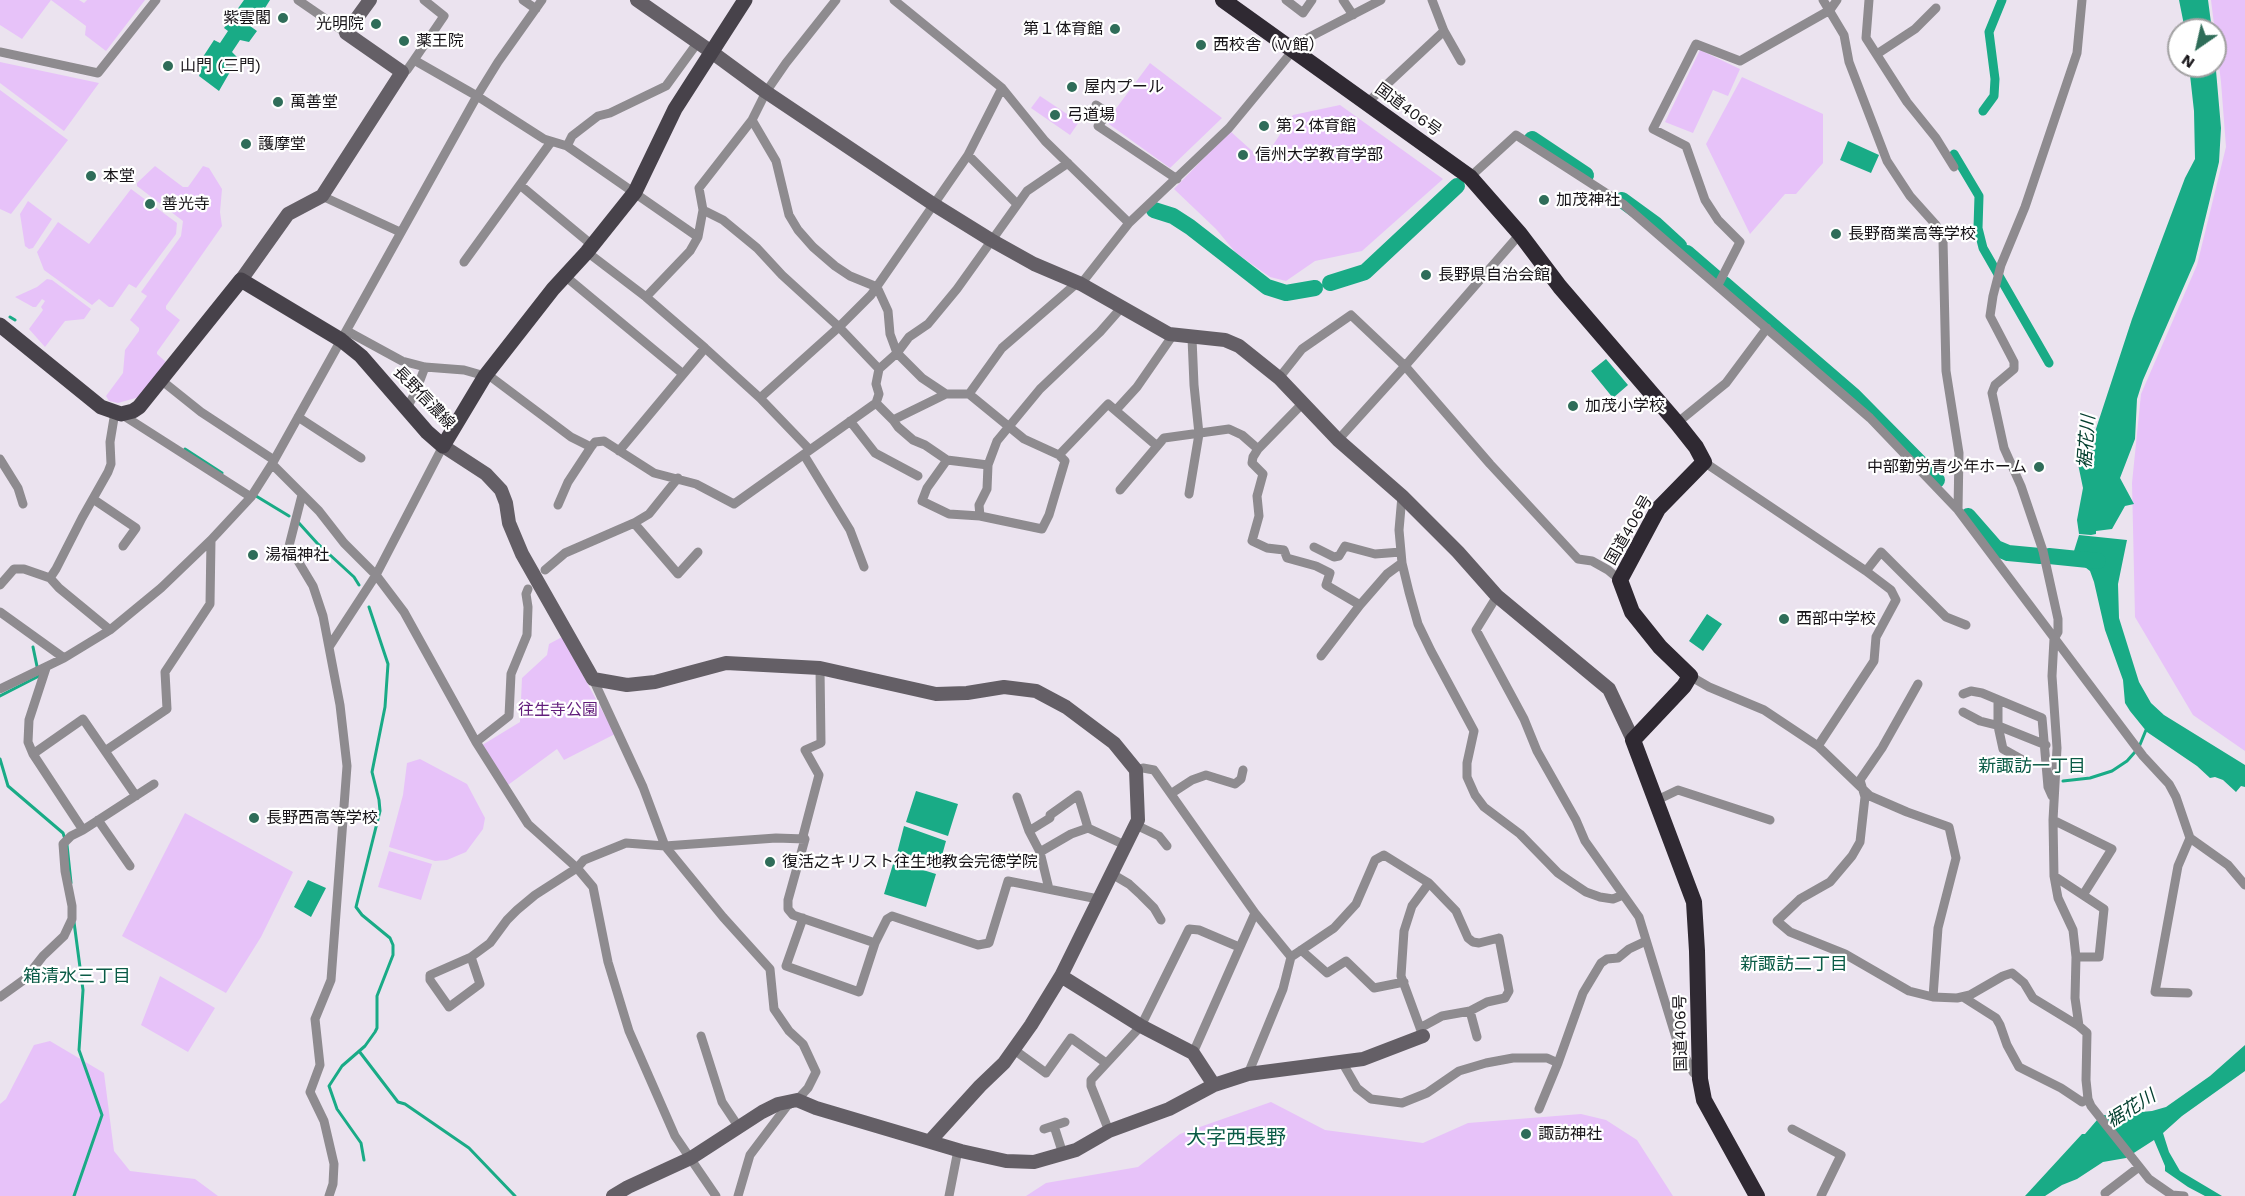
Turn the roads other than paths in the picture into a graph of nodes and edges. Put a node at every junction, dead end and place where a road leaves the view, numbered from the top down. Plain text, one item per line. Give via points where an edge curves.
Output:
1 (156, 0) edge
2 (370, 0) edge
3 (424, 0) edge
4 (523, 0) edge
5 (542, 0) edge
6 (637, 0) edge
7 (745, 0) edge
8 (836, 0) edge
9 (894, 0) edge
10 (1223, 0) edge
11 (1286, 0) edge
12 (1312, 0) edge
13 (1343, 0) edge
14 (1381, 0) edge
15 (1432, 0) edge
16 (1823, 0) edge
17 (1837, 0) edge
18 (1869, 0) edge
19 (2082, 0) edge
20 (301, 1) edge
21 (1936, 8) dead end
22 (536, 9) junction
23 (1830, 10) junction
24 (1353, 15) junction
25 (1444, 31) junction
26 (346, 33) junction
27 (698, 42) junction
28 (1295, 50) junction
29 (0, 52) edge
30 (713, 52) junction
31 (1877, 54) junction
32 (414, 60) junction
33 (1461, 61) dead end
34 (402, 72) junction
35 (1002, 88) junction
36 (766, 93) junction
37 (477, 96) junction
38 (1368, 103) junction
39 (1096, 105) dead end
40 (752, 120) junction
41 (551, 142) junction
42 (567, 146) junction
43 (968, 155) junction
44 (1068, 163) junction
45 (1954, 167) dead end
46 (1470, 177) junction
47 (1176, 179) junction
48 (520, 185) junction
49 (635, 192) junction
50 (322, 196) junction
51 (933, 204) junction
52 (1017, 204) junction
53 (703, 210) junction
54 (1128, 224) junction
55 (400, 232) junction
56 (1520, 234) junction
57 (698, 237) junction
58 (991, 240) junction
59 (590, 249) junction
60 (464, 262) dead end
61 (565, 276) junction
62 (241, 280) junction
63 (1079, 283) junction
64 (1718, 285) junction
65 (877, 287) junction
66 (646, 297) junction
67 (1122, 307) junction
68 (0, 325) edge
69 (839, 327) junction
70 (1767, 328) junction
71 (344, 335) junction
72 (1173, 335) junction
73 (1192, 338) junction
74 (705, 348) junction
75 (897, 353) junction
76 (1405, 366) junction
77 (425, 367) junction
78 (879, 369) junction
79 (683, 374) junction
80 (486, 375) junction
81 (1279, 378) junction
82 (161, 380) junction
83 (946, 394) junction
84 (969, 394) junction
85 (760, 398) junction
86 (876, 403) junction
87 (1302, 403) junction
88 (406, 408) junction
89 (1116, 410) junction
90 (118, 413) junction
91 (298, 417) junction
92 (893, 420) junction
93 (850, 421) junction
94 (1677, 423) junction
95 (1007, 426) junction
96 (1199, 434) junction
97 (1338, 440) junction
98 (444, 446) junction
99 (591, 447) junction
100 (1157, 447) junction
101 (1258, 450) junction
102 (619, 451) junction
103 (807, 453) junction
104 (1059, 455) junction
105 (361, 458) dead end
106 (0, 459) edge
107 (947, 460) junction
108 (273, 462) junction
109 (1704, 462) junction
110 (988, 465) junction
111 (918, 476) dead end
112 (678, 478) junction
113 (1120, 490) dead end
114 (1189, 494) dead end
115 (303, 495) junction
116 (251, 496) junction
117 (1402, 496) junction
118 (93, 499) junction
119 (23, 504) dead end
120 (558, 505) dead end
121 (1958, 510) junction
122 (980, 516) junction
123 (634, 523) junction
124 (211, 540) junction
125 (123, 546) dead end
126 (1314, 548) dead end
127 (698, 552) dead end
128 (1401, 552) junction
129 (1402, 564) junction
130 (864, 567) dead end
131 (545, 570) dead end
132 (1866, 571) junction
133 (376, 575) junction
134 (50, 578) junction
135 (1620, 580) junction
136 (0, 585) edge
137 (528, 589) dead end
138 (1497, 596) junction
139 (1360, 605) junction
140 (0, 612) edge
141 (1966, 625) dead end
142 (110, 630) junction
143 (2054, 639) junction
144 (329, 647) junction
145 (1321, 656) dead end
146 (64, 658) junction
147 (46, 668) junction
148 (820, 668) junction
149 (1690, 676) junction
150 (593, 679) junction
151 (1918, 684) dead end
152 (0, 689) edge
153 (1963, 694) dead end
154 (1998, 700) junction
155 (1963, 712) dead end
156 (1998, 726) junction
157 (1633, 740) junction
158 (476, 742) junction
159 (2046, 745) junction
160 (1818, 746) junction
161 (105, 751) junction
162 (33, 754) junction
163 (2028, 763) dead end
164 (1136, 770) junction
165 (1244, 770) dead end
166 (154, 784) dead end
167 (1860, 784) junction
168 (1172, 793) junction
169 (136, 796) junction
170 (1017, 797) dead end
171 (2054, 798) junction
172 (1655, 801) junction
173 (98, 820) junction
174 (1770, 820) dead end
175 (2053, 820) junction
176 (1136, 825) junction
177 (1089, 828) junction
178 (83, 830) junction
179 (1029, 831) junction
180 (2190, 838) junction
181 (805, 839) junction
182 (665, 846) junction
183 (1127, 846) junction
184 (1167, 846) dead end
185 (1040, 852) junction
186 (130, 866) dead end
187 (577, 868) junction
188 (1112, 874) junction
189 (2054, 876) junction
190 (1429, 883) junction
191 (2245, 885) edge
192 (1050, 889) junction
193 (1623, 895) junction
194 (2083, 895) junction
195 (1098, 898) junction
196 (1255, 913) junction
197 (803, 918) junction
198 (1161, 920) dead end
199 (1646, 941) junction
200 (875, 943) junction
201 (1239, 948) junction
202 (1301, 950) junction
203 (471, 957) junction
204 (1291, 957) junction
205 (2076, 957) junction
206 (1061, 976) junction
207 (1404, 982) junction
208 (2188, 993) dead end
209 (0, 997) edge
210 (1933, 997) junction
211 (1963, 997) junction
212 (1470, 1011) junction
213 (1141, 1026) junction
214 (2079, 1026) junction
215 (1422, 1032) junction
216 (701, 1036) dead end
217 (1477, 1037) dead end
218 (1013, 1049) junction
219 (1193, 1053) junction
220 (1342, 1062) junction
221 (1558, 1063) junction
222 (1106, 1064) junction
223 (1248, 1074) junction
224 (1700, 1079) junction
225 (1214, 1085) junction
226 (797, 1100) junction
227 (2090, 1102) junction
228 (1539, 1109) dead end
229 (1065, 1122) dead end
230 (738, 1126) junction
231 (1054, 1126) junction
232 (1044, 1129) dead end
233 (1792, 1129) dead end
234 (1109, 1131) junction
235 (930, 1141) junction
236 (958, 1150) junction
237 (1063, 1154) junction
238 (691, 1158) junction
239 (2136, 1163) junction
240 (2105, 1193) dead end
241 (329, 1196) edge
242 (613, 1196) edge
243 (716, 1196) edge
244 (738, 1196) edge
245 (949, 1196) edge
246 (1757, 1196) edge
247 (1821, 1196) edge
248 (2184, 1196) edge

1 - 29 street via 98,73
2 - 26 street
3 - 32 street via 444,16
4 - 22 street
5 - 22 street
6 - 27 street
7 - 30 main road, 長野信濃線
8 - 36 street
9 - 35 street
10 - 28 highway, 国道406号
11 - 12 street via 1304,13
13 - 24 street
14 - 24 street
15 - 25 street
16 - 23 street
17 - 23 street
18 - 31 street via 1866,38
19 - 143 street via 2077,53 2025,207 2001,265 1990,316 2014,362 2014,369 1995,385 1992,393 2004,448 2043,551 2058,620
20 - 26 street
21 - 31 street via 1915,29
22 - 37 street
23 - 64 street via 1740,61 1696,44 1653,129 1686,146 1705,200 1740,242
23 - 121 street via 1844,35 1849,62 1887,161 1943,240 1946,371 1959,453
24 - 28 street via 1300,42
25 - 33 street
25 - 38 street
26 - 34 street
27 - 30 street
27 - 42 street via 666,86 598,116 572,136
28 - 38 highway, 国道406号
28 - 47 street via 1229,128
30 - 36 street
30 - 49 main road, 長野信濃線 via 675,109
31 - 45 street
32 - 34 street
32 - 37 street
34 - 50 street
35 - 43 street
35 - 44 street
36 - 40 street
36 - 51 street
37 - 41 street
37 - 55 street
38 - 46 highway, 国道406号
39 - 47 street via 1108,113 1098,126
40 - 53 street via 699,188
40 - 65 street via 777,161 789,215 798,230 836,266
41 - 42 street
41 - 48 street
42 - 49 street
43 - 51 street
43 - 52 street
44 - 52 street via 1027,190
44 - 54 street
46 - 56 highway, 国道406号
46 - 64 street via 1516,135 1623,204
47 - 54 street
48 - 59 street
48 - 60 street
49 - 57 street
49 - 59 main road, 長野信濃線
50 - 55 street
50 - 62 street via 288,214
51 - 58 street
51 - 65 street
52 - 58 street
53 - 57 street
53 - 69 street via 723,220 756,248
54 - 63 street
55 - 71 street
56 - 76 street
56 - 94 highway, 国道406号 via 1560,287
57 - 66 street via 690,251
58 - 63 street
58 - 75 street via 957,290
59 - 61 main road, 長野信濃線
59 - 66 street
61 - 79 street
61 - 80 main road, 長野信濃線
62 - 71 main road, 長野信濃線
62 - 82 main road
63 - 67 street
63 - 84 street via 1002,348
64 - 70 street
65 - 69 street
65 - 75 street via 888,311
66 - 74 street
67 - 72 street
67 - 95 street
68 - 90 main road via 101,407
69 - 78 street
69 - 85 street
70 - 94 street via 1726,383
70 - 121 street via 1870,418
71 - 77 street
71 - 88 main road, 長野信濃線
71 - 91 street
72 - 73 street
72 - 89 street
73 - 81 street via 1225,340 1239,346
73 - 96 street
74 - 79 street
74 - 85 street
75 - 78 street
75 - 83 street via 922,378
76 - 81 street via 1351,315 1302,349
76 - 97 street
76 - 135 street via 1578,559 1592,561
77 - 80 street
77 - 88 street
78 - 86 street
79 - 102 street
80 - 98 main road, 長野信濃線
80 - 99 street via 571,437
81 - 87 street
82 - 90 main road via 133,411
82 - 108 street
83 - 84 street
83 - 92 street
84 - 95 street
85 - 103 street
86 - 92 street
86 - 93 street
87 - 97 street
87 - 101 street
88 - 98 main road, 長野信濃線
89 - 100 street
89 - 104 street via 1108,404
90 - 116 street
90 - 118 street via 110,442 111,464
91 - 105 street
91 - 108 street
92 - 107 street via 913,440
93 - 103 street
93 - 111 street via 875,453
94 - 109 highway, 国道406号
95 - 104 street via 1024,439
95 - 110 street
96 - 100 street via 1164,438
96 - 101 street via 1229,429
96 - 114 street
97 - 117 street
98 - 133 street
98 - 150 street via 486,474 501,490 522,554
99 - 102 street via 604,441
99 - 120 street
100 - 113 street
101 - 139 street via 1252,463 1263,474 1252,541 1284,550 1287,558 1330,573 1326,585
102 - 112 street via 654,473
103 - 112 street via 734,504
103 - 130 street via 850,530
104 - 122 street via 1065,461 1042,529
106 - 119 street
107 - 110 street
107 - 122 street via 922,501 949,513
108 - 115 street
108 - 116 street
109 - 132 street
109 - 135 highway, 国道406号 via 1658,509
110 - 122 street
112 - 123 street via 649,513
115 - 133 street
115 - 144 street via 290,546 313,586
116 - 124 street
117 - 128 street
117 - 138 street
118 - 125 street via 136,528
118 - 134 street
121 - 143 street
123 - 127 street via 678,574
123 - 131 street via 565,553
124 - 142 street
124 - 161 street via 210,604 165,672 167,709
126 - 128 street via 1334,557 1345,546 1375,554
128 - 129 street
129 - 139 street via 1387,574
129 - 193 street via 1418,624 1474,731 1467,777 1475,795 1571,882 1600,897 1613,899
132 - 141 street via 1881,552 1946,617
132 - 160 street via 1891,590 1896,600 1876,637 1874,661
133 - 144 street
133 - 158 street via 405,612
134 - 136 street via 14,569
134 - 142 street
135 - 149 highway, 国道406号 via 1632,612
137 - 158 street via 527,635 511,674 509,716
138 - 157 street via 1609,689
138 - 193 street via 1476,630 1585,842
139 - 145 street
140 - 146 street
142 - 146 street
143 - 171 street
143 - 180 street via 2169,784
144 - 241 street via 347,766 331,980 315,1019 321,1065 310,1092 324,1121 334,1164
146 - 147 street
147 - 152 street
147 - 162 street via 29,720 27,742
148 - 150 street via 726,663 655,682 627,685
148 - 164 street via 936,694 1004,687 1036,691 1066,706 1114,743
148 - 181 street via 821,743 805,750 819,775
149 - 157 highway
149 - 160 street via 1764,710
150 - 182 street via 643,787
151 - 167 street
153 - 154 street via 1971,691
154 - 156 street
154 - 159 street via 2042,718
155 - 156 street
156 - 159 street
156 - 163 street via 2003,749
157 - 172 highway, 国道406号
158 - 187 street via 528,825
159 - 171 street via 2048,787
160 - 167 street
161 - 162 street via 82,719
161 - 169 street
162 - 178 street
164 - 168 street via 1154,770
164 - 176 street
165 - 168 street via 1235,784 1206,775
166 - 169 street
167 - 210 street via 1870,796 1949,827 1956,858 1938,928
167 - 210 street via 1865,797 1860,842 1852,856 1830,882 1800,899 1777,921 1790,932 1845,954 1910,991
168 - 196 street
169 - 173 street
170 - 179 street
171 - 175 street
172 - 174 street via 1678,790
172 - 224 highway, 国道406号 via 1694,902
173 - 178 street
173 - 186 street
175 - 189 street
175 - 194 street via 2112,849
176 - 183 street
176 - 184 street via 1159,836
177 - 179 street via 1078,795
177 - 183 street
177 - 185 street
178 - 209 street via 63,844 72,920 64,936 25,979
179 - 185 street
180 - 191 street via 2228,865
180 - 208 street via 2178,866 2155,992
181 - 182 street
181 - 197 street via 788,900 793,915
182 - 187 street via 626,843 584,860
182 - 226 street via 770,969 774,1009 803,1044 816,1071
183 - 188 street
185 - 192 street
187 - 203 street via 522,906 490,943
187 - 238 street via 593,886 608,962 629,1031 675,1136
188 - 195 street
188 - 198 street via 1130,884 1155,908
189 - 194 street
189 - 205 street via 2058,898 2073,930
190 - 202 street via 1384,855 1375,860 1356,904 1335,928
190 - 207 street via 1412,906 1404,931
190 - 212 street via 1456,911 1473,942 1499,938 1509,991 1505,998
192 - 195 street
192 - 200 street via 1008,881 988,943 978,945 892,916
193 - 199 street via 1639,917
194 - 205 street via 2104,909 2099,957
195 - 206 street
196 - 201 street
196 - 204 street
197 - 200 street
197 - 200 street via 786,966 859,992
199 - 221 street via 1601,963 1583,993
199 - 224 street via 1677,1041
201 - 213 street via 1189,929
201 - 219 street
202 - 204 street
202 - 207 street via 1327,973 1346,961 1374,988
203 - 203 street via 480,984 449,1007 429,981 430,975
204 - 223 street via 1283,989
205 - 214 street
206 - 213 street
206 - 218 street
207 - 215 street
210 - 211 street
211 - 214 street via 2013,973 2033,998
211 - 227 street via 1996,1018 2019,1067 2082,1102
212 - 215 street via 1442,1017
212 - 217 street
213 - 219 street
213 - 222 street
214 - 227 street via 2087,1033 2086,1080
215 - 220 street via 1363,1059
216 - 230 street via 722,1102
218 - 222 street via 1046,1073 1071,1038
218 - 235 street
219 - 225 street
220 - 221 street via 1357,1088 1371,1099 1402,1103 1427,1093 1459,1071 1486,1063 1513,1058 1547,1058
220 - 223 street
221 - 228 street
222 - 234 street via 1091,1080 1091,1086
223 - 225 street
224 - 246 highway, 国道406号 via 1704,1100
225 - 234 street via 1169,1109
226 - 230 street via 778,1104
226 - 235 street
226 - 244 street via 787,1106 750,1155
227 - 239 street
229 - 231 street
230 - 238 street
231 - 232 street
231 - 237 street
233 - 247 street via 1841,1155
234 - 237 street
235 - 236 street
236 - 237 street via 1006,1161 1034,1162
236 - 245 street
238 - 242 street
238 - 243 street
239 - 240 street
239 - 248 street via 2149,1179 2172,1195

